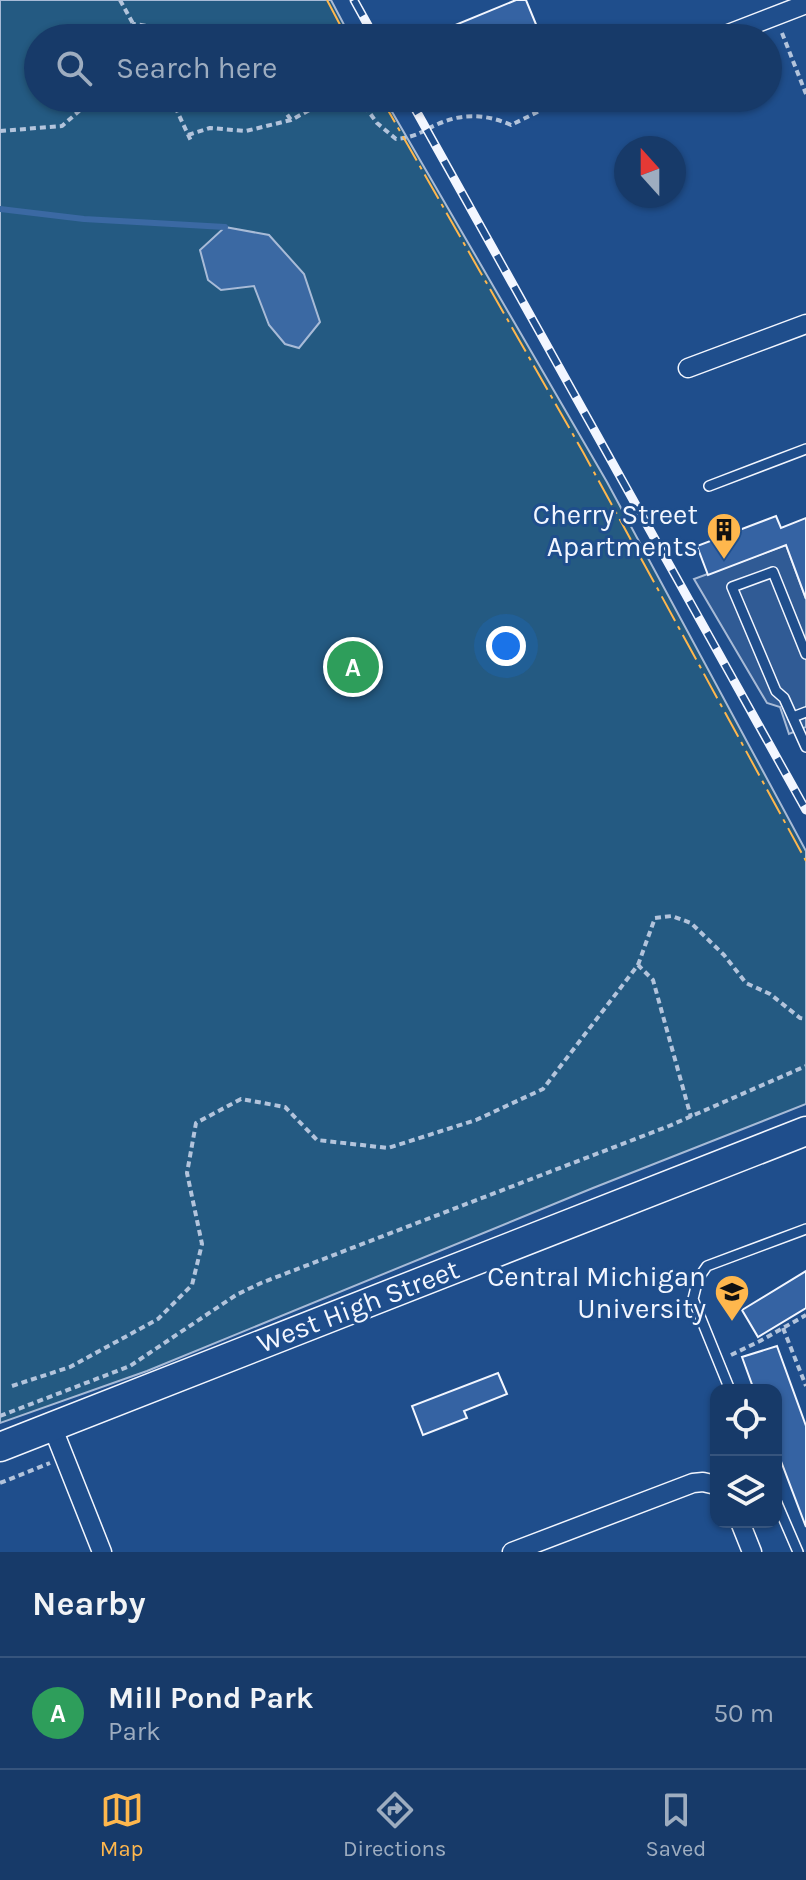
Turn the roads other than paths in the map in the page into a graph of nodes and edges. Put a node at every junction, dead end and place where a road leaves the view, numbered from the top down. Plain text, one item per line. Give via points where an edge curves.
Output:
1 (800, 4) edge
2 (754, 24) edge
3 (806, 25) edge
4 (806, 324) edge
5 (688, 368) dead end
6 (806, 449) edge
7 (709, 486) dead end
8 (806, 654) edge
9 (806, 712) edge
10 (793, 717) junction
11 (806, 747) edge
12 (806, 1131) edge
13 (806, 1229) edge
14 (728, 1384) edge
15 (52, 1426) junction
16 (0, 1447) edge
17 (710, 1484) edge
18 (782, 1515) edge
19 (742, 1528) edge
20 (102, 1552) edge
21 (512, 1552) edge
22 (752, 1552) edge
23 (798, 1552) edge

1 - 2 street
1 - 3 street
4 - 5 street
6 - 7 lane
8 - 10 lane via 773,572 732,587 776,691
9 - 10 lane
10 - 11 lane
12 - 15 main road, West High Street
13 - 14 lane via 707,1266 698,1279 693,1299
15 - 16 main road, West High Street
15 - 20 street
17 - 21 street via 677,1488
18 - 23 lane
19 - 22 street

